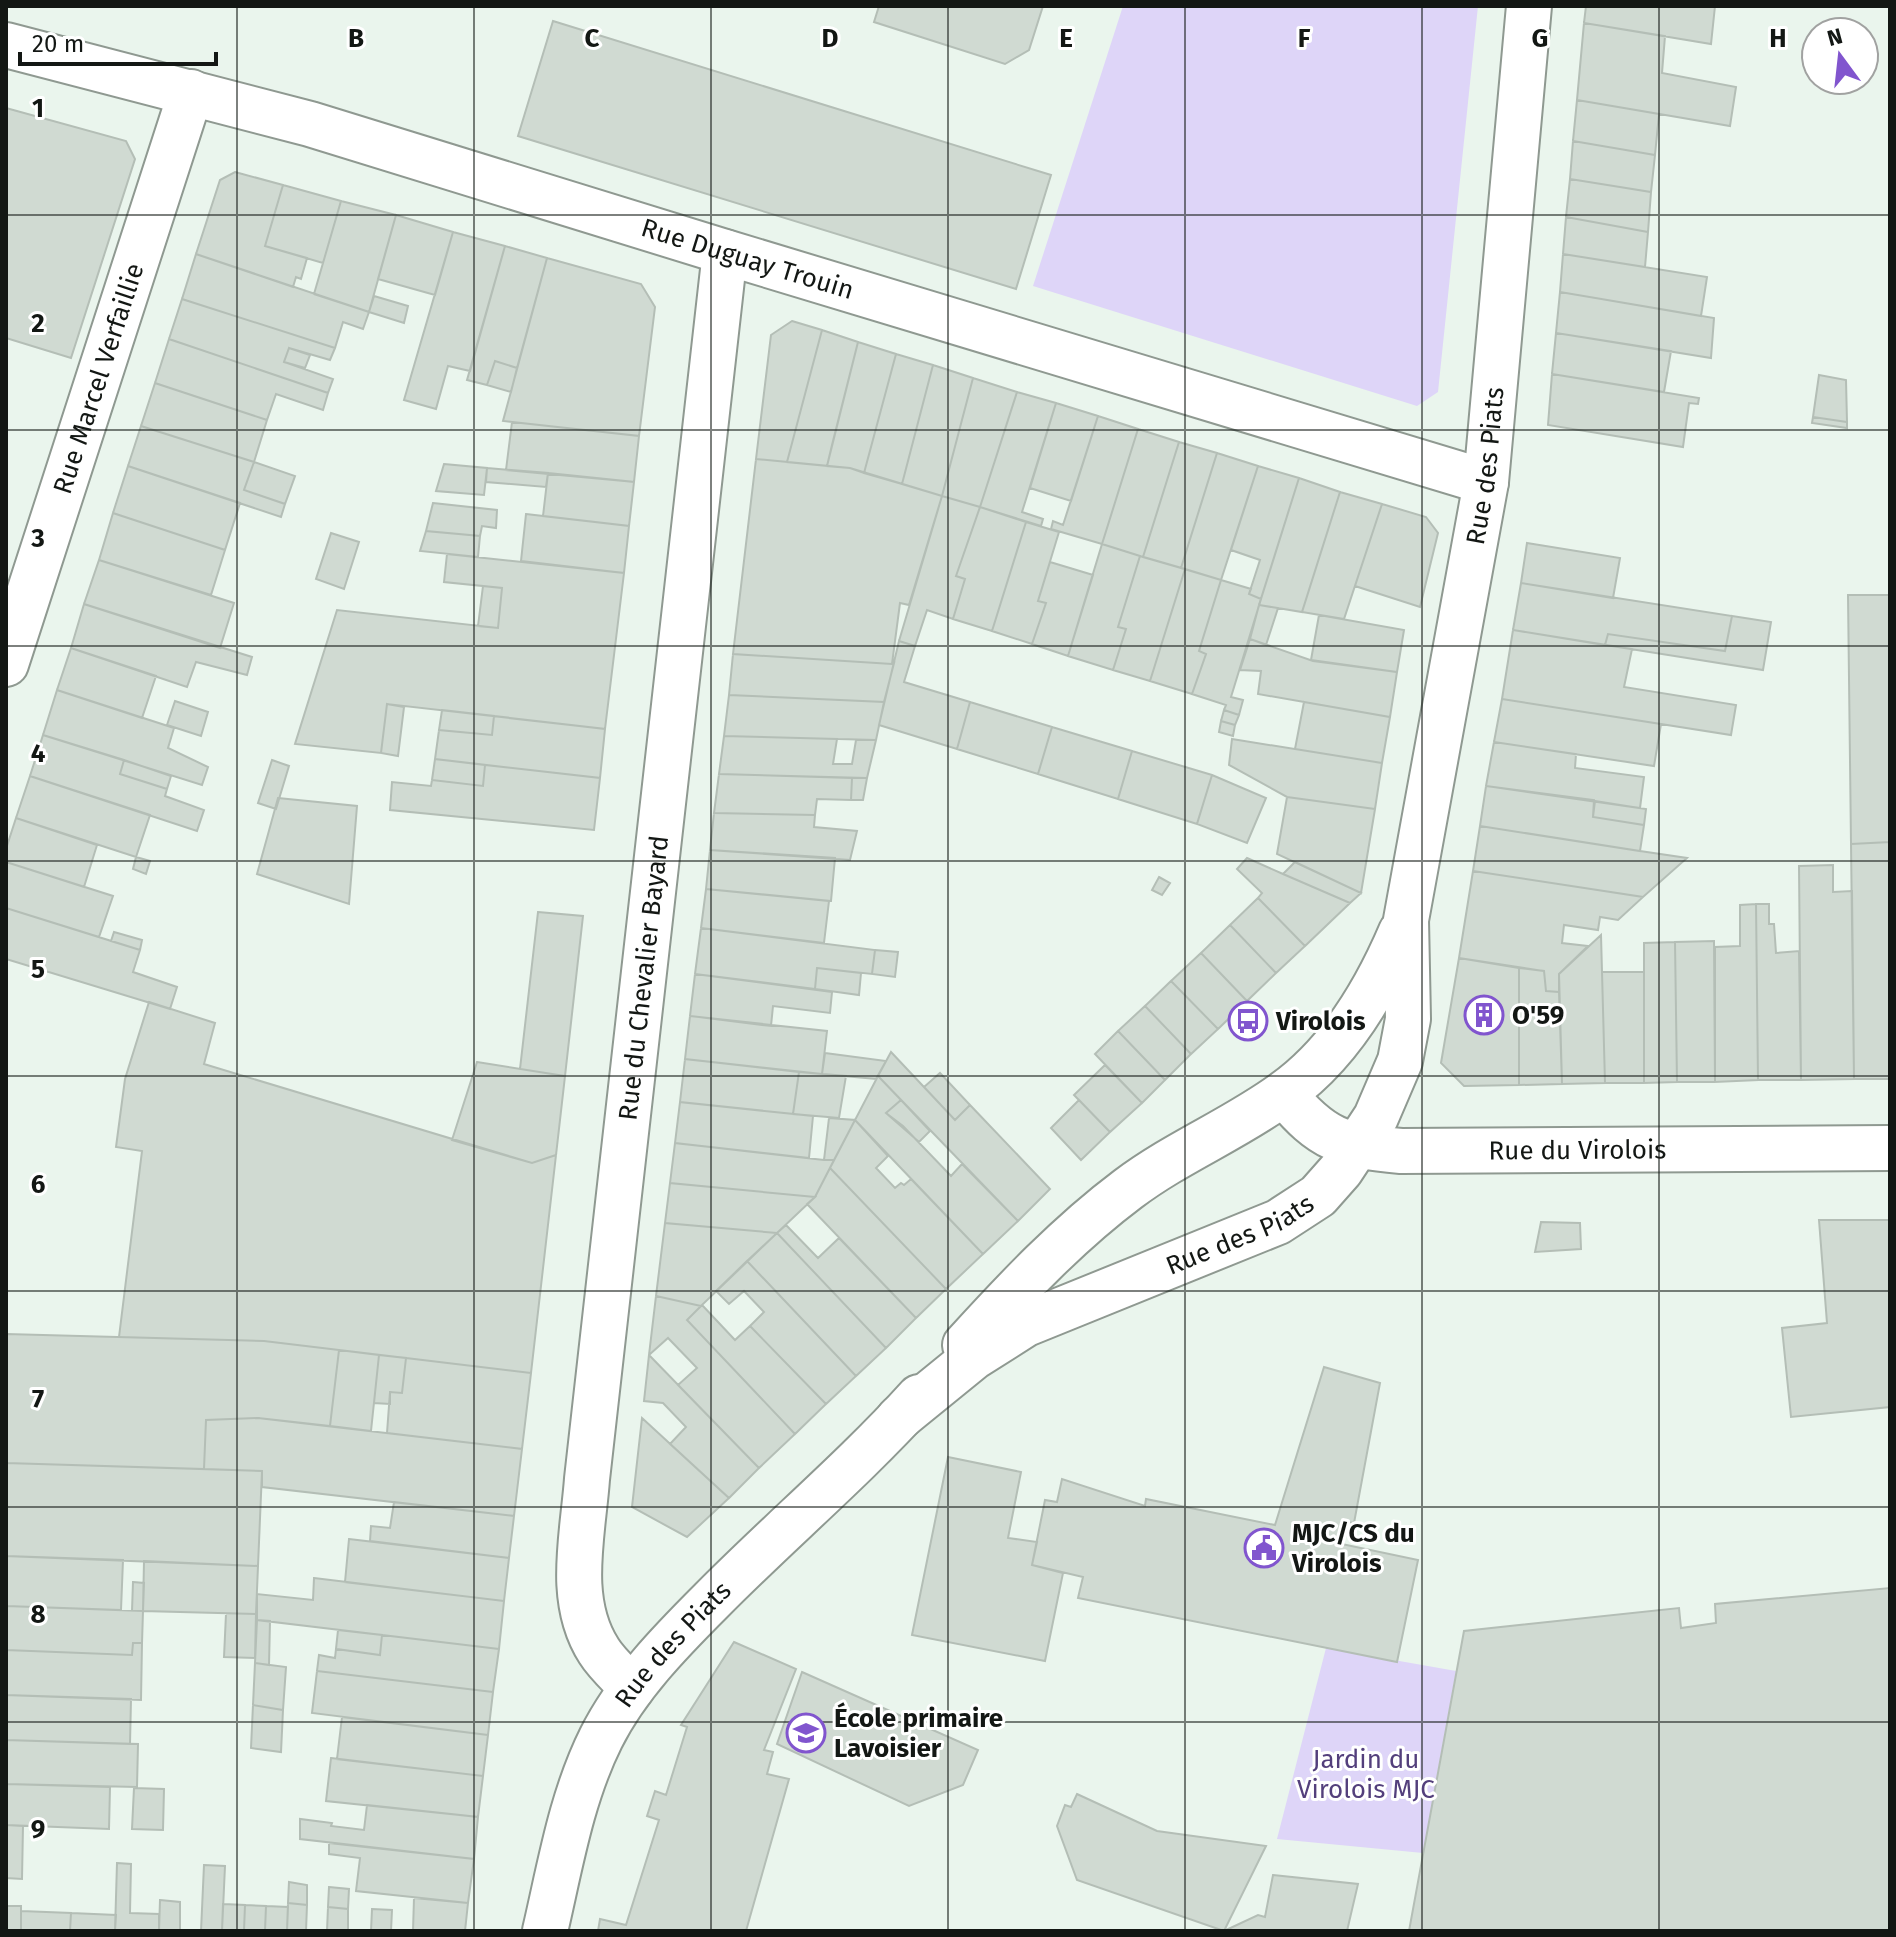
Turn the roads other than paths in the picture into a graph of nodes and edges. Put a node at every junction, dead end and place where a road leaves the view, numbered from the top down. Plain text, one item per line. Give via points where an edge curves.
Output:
1 (1529, 6) edge
2 (6, 45) edge
3 (191, 92) junction
4 (725, 252) junction
5 (1486, 482) junction
6 (6, 664) edge
7 (1406, 920) junction
8 (1284, 1094) junction
9 (1357, 1147) junction
10 (1890, 1148) edge
11 (899, 1418) junction
12 (632, 1688) junction
13 (545, 1931) edge

1 - 5 street, Rue des Piats
2 - 3 street, Rue Duguay Trouin
3 - 4 street, Rue Duguay Trouin
3 - 6 street, Rue Marcel Verfaillie
4 - 5 street, Rue Duguay Trouin
4 - 12 street, Rue du Chevalier Bayard via 578,1586 586,1626 600,1653
5 - 7 street, Rue des Piats
7 - 8 street, Rue des Piats via 1363,1008 1332,1048
7 - 9 street, Rue des Piats via 1408,1019 1400,1061
8 - 9 street, Rue du Virolois via 1326,1135
8 - 11 street, Rue des Piats via 1163,1165 1082,1226
9 - 10 street, Rue du Virolois via 1483,1152
9 - 11 street, Rue des Piats via 1318,1196 1278,1222 1026,1324 974,1357
11 - 12 street, Rue des Piats via 740,1571
12 - 13 street, Rue des Piats via 586,1773

